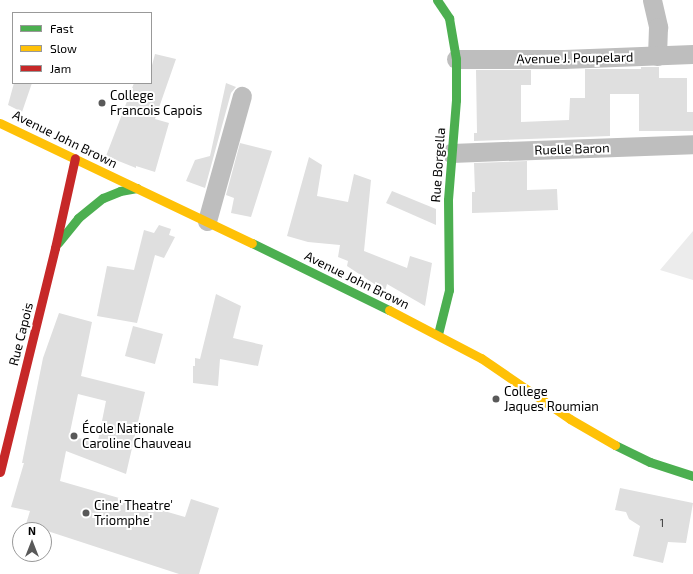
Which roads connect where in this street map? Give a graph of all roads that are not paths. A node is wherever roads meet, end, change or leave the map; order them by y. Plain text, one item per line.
1 (437, 0) edge
2 (652, 0) edge
3 (693, 54) edge
4 (657, 56) junction
5 (456, 59) junction
6 (242, 96) dead end
7 (0, 123) edge
8 (693, 144) edge
9 (451, 153) junction
10 (74, 158) junction
11 (137, 188) junction
12 (207, 220) junction
13 (55, 248) junction
14 (438, 334) junction
15 (0, 472) edge
16 (693, 476) edge

1 - 5 main road, Rue Borgella
2 - 4 street
3 - 4 street, Avenue J. Poupelard
4 - 5 street, Avenue J. Poupelard
5 - 9 main road, Rue Borgella
6 - 12 street
7 - 10 main road, Avenue John Brown
8 - 9 street, Ruelle Baron
9 - 14 main road, Rue Borgella
10 - 11 main road, Avenue John Brown
10 - 13 main road, Rue Capois
11 - 12 main road, Avenue John Brown
11 - 13 main road, Rue Capois
12 - 14 main road, Avenue John Brown
13 - 15 main road, Rue Capois
14 - 16 main road, Avenue John Brown

